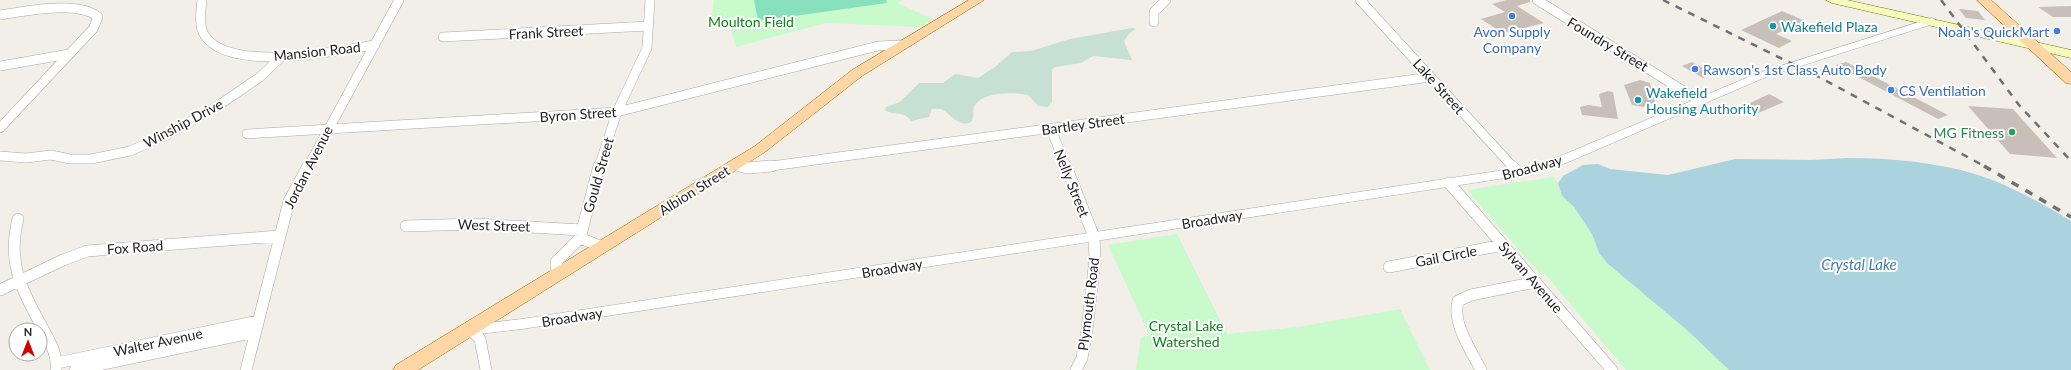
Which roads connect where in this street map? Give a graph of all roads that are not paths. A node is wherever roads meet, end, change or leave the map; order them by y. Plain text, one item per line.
1 (202, 0) edge
2 (399, 0) edge
3 (650, 0) edge
4 (978, 0) edge
5 (1166, 0) edge
6 (1360, 0) edge
7 (1536, 0) edge
8 (1832, 0) edge
9 (1983, 0) edge
10 (0, 15) edge
11 (1932, 21) junction
12 (1154, 22) dead end
13 (648, 26) junction
14 (443, 37) dead end
15 (375, 44) junction
16 (2033, 44) junction
17 (902, 45) junction
18 (69, 54) junction
19 (2071, 54) edge
20 (281, 57) junction
21 (0, 66) edge
22 (1431, 77) junction
23 (2071, 80) edge
24 (1700, 101) junction
25 (617, 112) junction
26 (0, 128) edge
27 (1051, 129) junction
28 (327, 130) junction
29 (247, 134) dead end
30 (0, 156) edge
31 (735, 165) junction
32 (1518, 172) junction
33 (1449, 183) junction
34 (18, 219) dead end
35 (406, 226) dead end
36 (581, 234) junction
37 (279, 236) junction
38 (1094, 237) junction
39 (1503, 245) junction
40 (602, 247) junction
41 (1389, 267) dead end
42 (556, 275) junction
43 (15, 282) junction
44 (1536, 282) junction
45 (0, 290) edge
46 (257, 326) junction
47 (470, 330) junction
48 (56, 366) edge
49 (75, 370) edge
50 (246, 370) edge
51 (403, 370) edge
52 (486, 370) edge
53 (1076, 370) edge
54 (1481, 370) edge
55 (1612, 370) edge

1 - 20 street, Mansion Road
2 - 15 street, Jordan Avenue
3 - 13 street, Gould Street
4 - 17 main road, Albion Street
5 - 12 street
6 - 22 street, Lake Street
7 - 24 street, Foundry Street
8 - 11 main road
9 - 16 main road
10 - 18 street
11 - 16 main road
11 - 24 street, Broadway
13 - 14 street, Frank Street
13 - 25 street, Gould Street
15 - 20 street, Mansion Road
15 - 28 street, Jordan Avenue
16 - 19 main road
16 - 23 main road
17 - 25 street, Byron Street
17 - 31 main road, Albion Street
18 - 21 street
18 - 26 street
20 - 30 street, Winship Drive
22 - 27 street, Bartley Street
22 - 32 street, Lake Street
24 - 32 street, Broadway
25 - 28 street, Byron Street
25 - 36 street, Gould Street
27 - 31 street, Bartley Street
27 - 38 street, Nelly Street
28 - 29 street, Byron Street
28 - 37 street, Jordan Avenue
31 - 40 main road, Albion Street
32 - 33 street, Broadway
33 - 38 street, Broadway
33 - 39 street, Sylvan Avenue
34 - 43 street
35 - 36 street, West Street
36 - 40 street, West Street
36 - 42 street, Gould Street
37 - 43 street, Fox Road
37 - 46 street, Jordan Avenue
38 - 47 street, Broadway
38 - 53 street, Plymouth Road
39 - 41 street, Gail Circle
39 - 44 street, Sylvan Avenue
40 - 42 main road, Albion Street
42 - 47 main road, Albion Street
43 - 45 street, Fox Road
43 - 48 street
44 - 54 street
44 - 55 street, Sylvan Avenue
46 - 48 street, Walter Avenue
46 - 49 street, Walter Avenue
46 - 50 street, Jordan Avenue
47 - 51 main road, Albion Street
47 - 52 street

